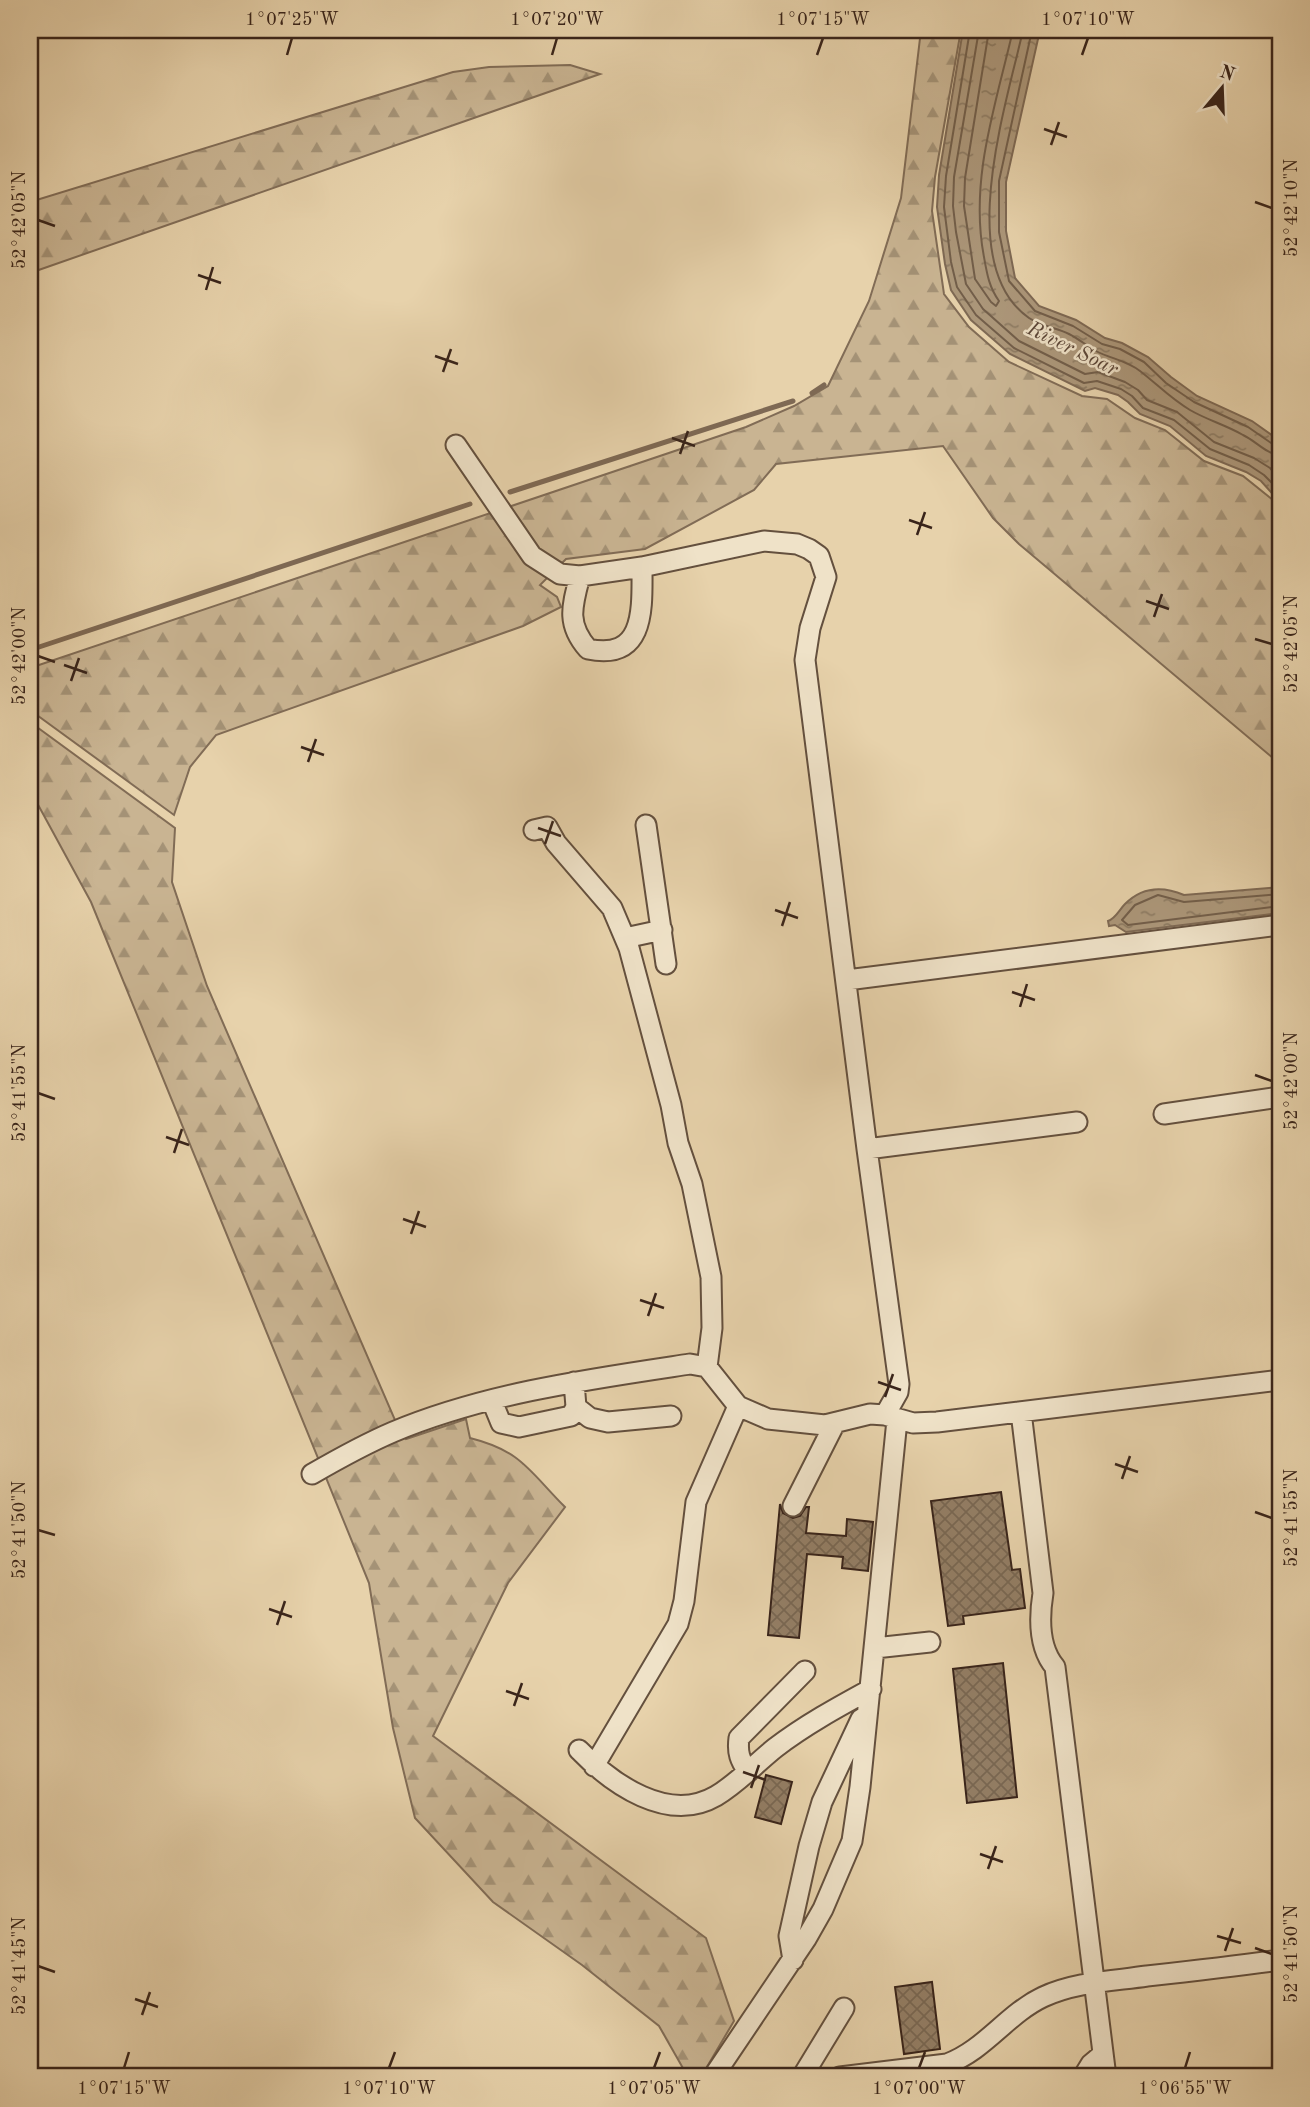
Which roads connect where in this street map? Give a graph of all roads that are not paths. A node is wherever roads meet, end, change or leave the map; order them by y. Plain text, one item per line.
1 (456, 445) dead end
2 (642, 567) junction
3 (580, 576) junction
4 (646, 825) dead end
5 (534, 831) dead end
6 (1280, 925) edge
7 (662, 930) junction
8 (625, 938) junction
9 (666, 964) dead end
10 (847, 980) junction
11 (1280, 1097) edge
12 (1164, 1114) dead end
13 (1077, 1122) dead end
14 (867, 1149) junction
15 (707, 1367) junction
16 (1280, 1380) edge
17 (573, 1382) junction
18 (492, 1401) junction
19 (738, 1405) junction
20 (576, 1407) junction
21 (1021, 1412) junction
22 (671, 1416) dead end
23 (891, 1417) junction
24 (835, 1423) junction
25 (312, 1474) dead end
26 (793, 1506) dead end
27 (930, 1642) dead end
28 (875, 1648) junction
29 (805, 1671) dead end
30 (869, 1697) junction
31 (579, 1750) dead end
32 (594, 1766) junction
33 (748, 1772) junction
34 (793, 1960) junction
35 (1280, 1960) edge
36 (1094, 1983) junction
37 (844, 2008) dead end
38 (1103, 2054) junction
39 (713, 2077) edge
40 (802, 2077) edge
41 (840, 2077) edge
42 (1083, 2077) edge
43 (1106, 2077) edge

1 - 3 lane
2 - 3 lane
2 - 3 lane
2 - 10 lane
4 - 7 lane
5 - 8 lane
6 - 10 lane
7 - 8 lane
7 - 9 lane
8 - 15 lane
10 - 14 lane
11 - 12 lane
13 - 14 lane
14 - 23 lane
15 - 17 lane
15 - 19 lane
16 - 21 lane
17 - 18 lane
17 - 20 lane
18 - 20 lane
18 - 25 lane
19 - 24 lane
19 - 32 lane
20 - 22 lane
21 - 23 lane
21 - 36 lane
23 - 24 lane
23 - 28 lane
24 - 26 lane
27 - 28 lane
28 - 30 lane
29 - 33 lane
30 - 33 lane
30 - 34 lane
30 - 34 lane
31 - 32 lane
32 - 33 lane
34 - 39 lane
35 - 36 lane
36 - 38 lane
36 - 41 lane
37 - 40 lane
38 - 42 lane
38 - 43 lane

